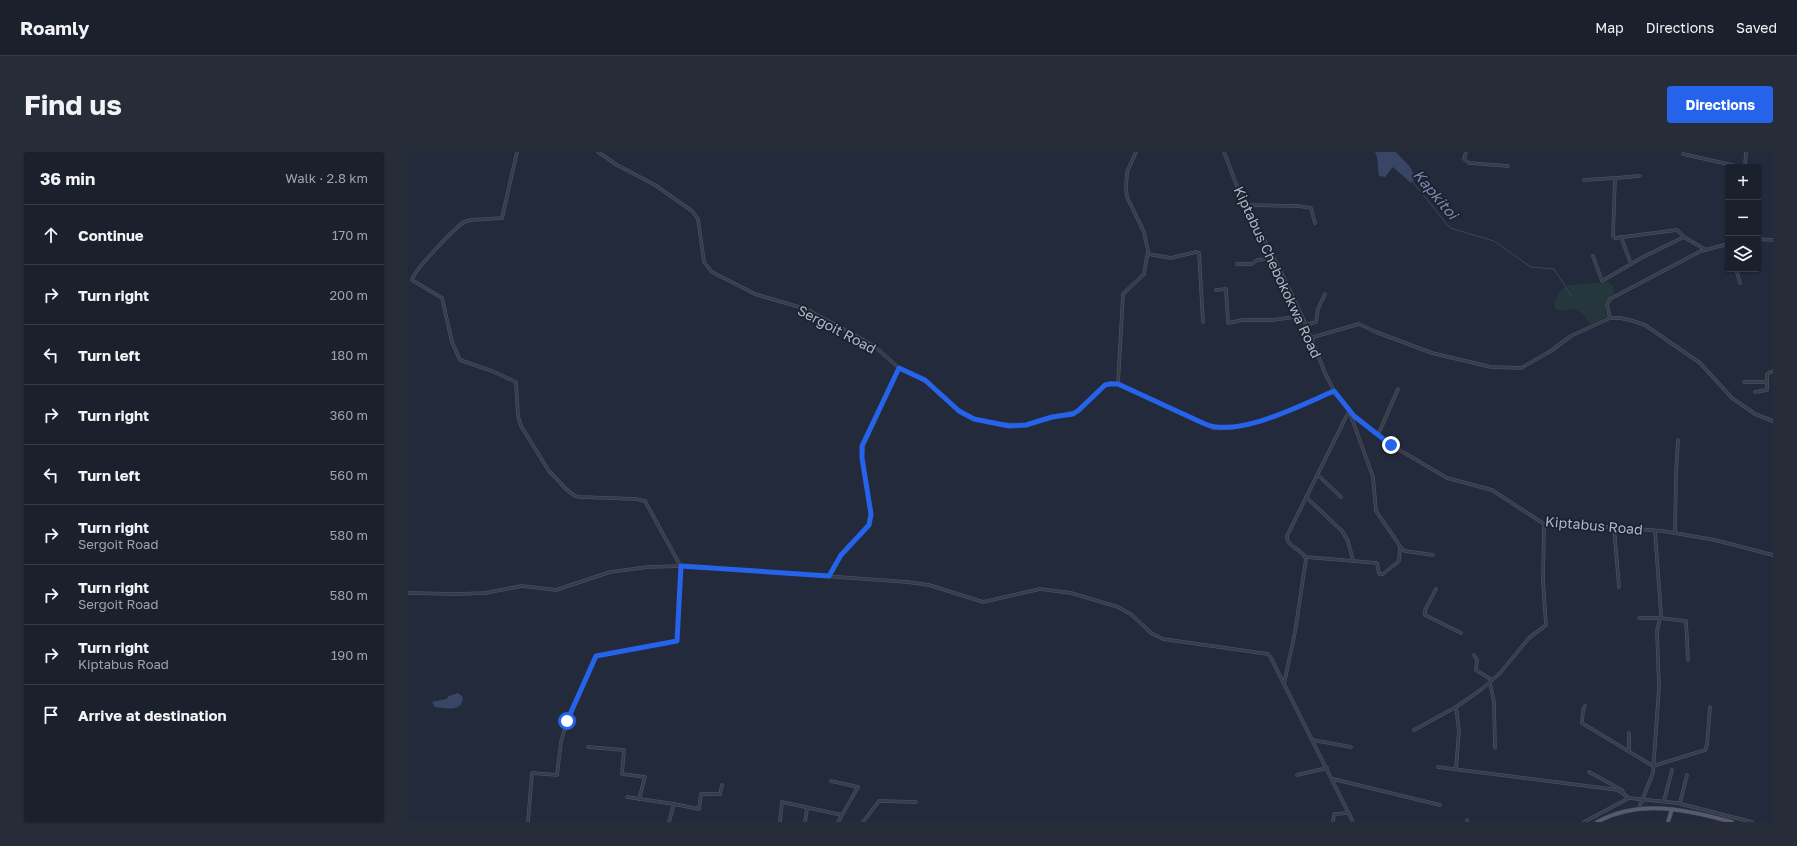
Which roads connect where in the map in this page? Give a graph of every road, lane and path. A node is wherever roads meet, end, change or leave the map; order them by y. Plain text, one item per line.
1 (517, 152) edge
2 (598, 152) edge
3 (1136, 152) edge
4 (1224, 152) edge
5 (1466, 152) edge
6 (1746, 152) edge
7 (1683, 154) dead end
8 (1728, 164) edge
9 (1744, 164) edge
10 (1508, 166) dead end
11 (1640, 176) dead end
12 (1614, 178) junction
13 (1584, 180) dead end
14 (1246, 205) junction
15 (1315, 222) dead end
16 (1621, 237) junction
17 (1684, 237) junction
18 (1761, 239) edge
19 (1773, 240) edge
20 (1725, 245) edge
21 (1706, 250) junction
22 (1148, 254) junction
23 (1593, 256) dead end
24 (1274, 258) junction
25 (1237, 264) dead end
26 (1631, 264) junction
27 (1737, 272) edge
28 (1740, 283) dead end
29 (1216, 290) dead end
30 (1325, 294) dead end
31 (1301, 316) junction
32 (1610, 318) junction
33 (1203, 322) dead end
34 (1306, 325) junction
35 (1310, 338) junction
36 (899, 368) junction
37 (1773, 372) edge
38 (1744, 382) dead end
39 (1767, 382) junction
40 (1118, 384) junction
41 (1398, 389) dead end
42 (1334, 391) junction
43 (1755, 392) dead end
44 (1349, 411) junction
45 (1773, 421) edge
46 (1378, 435) junction
47 (1678, 440) dead end
48 (1318, 474) junction
49 (1306, 497) junction
50 (1342, 497) dead end
51 (1544, 524) junction
52 (1614, 527) junction
53 (1655, 531) junction
54 (1676, 534) junction
55 (1400, 547) junction
56 (1433, 555) dead end
57 (1773, 555) edge
58 (1306, 557) junction
59 (1353, 561) junction
60 (681, 566) junction
61 (829, 576) junction
62 (1619, 586) dead end
63 (1436, 590) dead end
64 (408, 593) edge
65 (1638, 618) dead end
66 (1661, 619) junction
67 (1461, 633) dead end
68 (1474, 655) dead end
69 (1688, 660) dead end
70 (1492, 680) junction
71 (1489, 682) junction
72 (1284, 684) junction
73 (1585, 706) dead end
74 (1456, 707) junction
75 (1710, 707) dead end
76 (1414, 730) dead end
77 (1629, 733) dead end
78 (1313, 740) junction
79 (588, 747) dead end
80 (1351, 747) dead end
81 (1495, 748) dead end
82 (1629, 751) junction
83 (1654, 766) junction
84 (1438, 767) dead end
85 (1327, 768) junction
86 (1456, 769) junction
87 (1672, 770) dead end
88 (1589, 772) dead end
89 (1298, 775) dead end
90 (1687, 775) dead end
91 (1332, 779) junction
92 (831, 781) dead end
93 (722, 785) dead end
94 (1623, 792) junction
95 (627, 797) dead end
96 (1629, 798) junction
97 (639, 799) junction
98 (1642, 799) junction
99 (1664, 801) junction
100 (916, 802) dead end
101 (674, 804) junction
102 (1680, 804) junction
103 (1440, 805) dead end
104 (807, 808) junction
105 (1639, 808) junction
106 (1672, 809) junction
107 (1349, 813) junction
108 (842, 815) junction
109 (528, 822) edge
110 (669, 822) edge
111 (780, 822) edge
112 (805, 822) edge
113 (838, 822) edge
114 (863, 822) edge
115 (1333, 822) edge
116 (1354, 822) edge
117 (1584, 822) edge
118 (1597, 822) edge
119 (1668, 822) edge
120 (1732, 822) edge
121 (1752, 822) edge

1 - 60 street
2 - 36 street, Sergoit Road
3 - 22 street
4 - 14 street, Kiptabus Chebokokwa Road
5 - 10 street
6 - 9 street
7 - 8 street
11 - 12 street
12 - 13 street
12 - 16 street
14 - 15 street
14 - 24 street, Kiptabus Chebokokwa Road
16 - 17 street
16 - 26 street
17 - 21 street
17 - 26 street
18 - 19 street
20 - 21 street
21 - 32 street
22 - 33 street
22 - 40 street
23 - 26 street
24 - 25 street
24 - 31 street, Kiptabus Chebokokwa Road
27 - 28 street
29 - 31 street
30 - 34 street
31 - 34 street, Kiptabus Chebokokwa Road
32 - 35 street
32 - 45 street
34 - 35 street, Kiptabus Chebokokwa Road
35 - 42 street, Kiptabus Chebokokwa Road
36 - 40 street, Sergoit Road
36 - 61 street
37 - 39 street
38 - 39 street
39 - 43 street
40 - 42 street
41 - 46 street
42 - 44 street, Kiptabus Road
44 - 46 street, Kiptabus Road
44 - 48 street
44 - 55 street
46 - 51 street, Kiptabus Road
47 - 54 street
48 - 49 street
48 - 50 street
49 - 58 street
49 - 59 street
51 - 52 street, Kiptabus Road
51 - 70 street
52 - 53 street, Kiptabus Road
52 - 62 street
53 - 54 street, Kiptabus Road
53 - 66 street
54 - 57 street, Kiptabus Road
55 - 56 street
55 - 59 street
58 - 59 street
58 - 72 street
60 - 61 street
60 - 64 street
60 - 109 street
61 - 72 street
63 - 67 street
65 - 66 street
66 - 69 street
66 - 83 street
68 - 70 street
70 - 71 street
71 - 74 street
71 - 81 street
72 - 78 street
73 - 82 street
74 - 76 street
74 - 86 street
75 - 83 street
77 - 82 street
78 - 80 street
78 - 85 street
79 - 97 street
82 - 83 street
83 - 98 street
84 - 86 street
85 - 89 street
85 - 91 street
86 - 94 street
87 - 99 street
88 - 94 street
90 - 102 street
91 - 103 street
91 - 107 street
92 - 108 street
93 - 101 street
94 - 96 street
95 - 97 street
96 - 98 street
96 - 117 street
97 - 101 street
98 - 99 street
98 - 105 street
99 - 102 street
100 - 114 street
101 - 110 street
102 - 121 street
104 - 108 street
104 - 111 street
104 - 112 street
105 - 106 main road
105 - 118 main road
106 - 119 main road
106 - 120 main road
107 - 115 street
107 - 116 street
108 - 113 street

